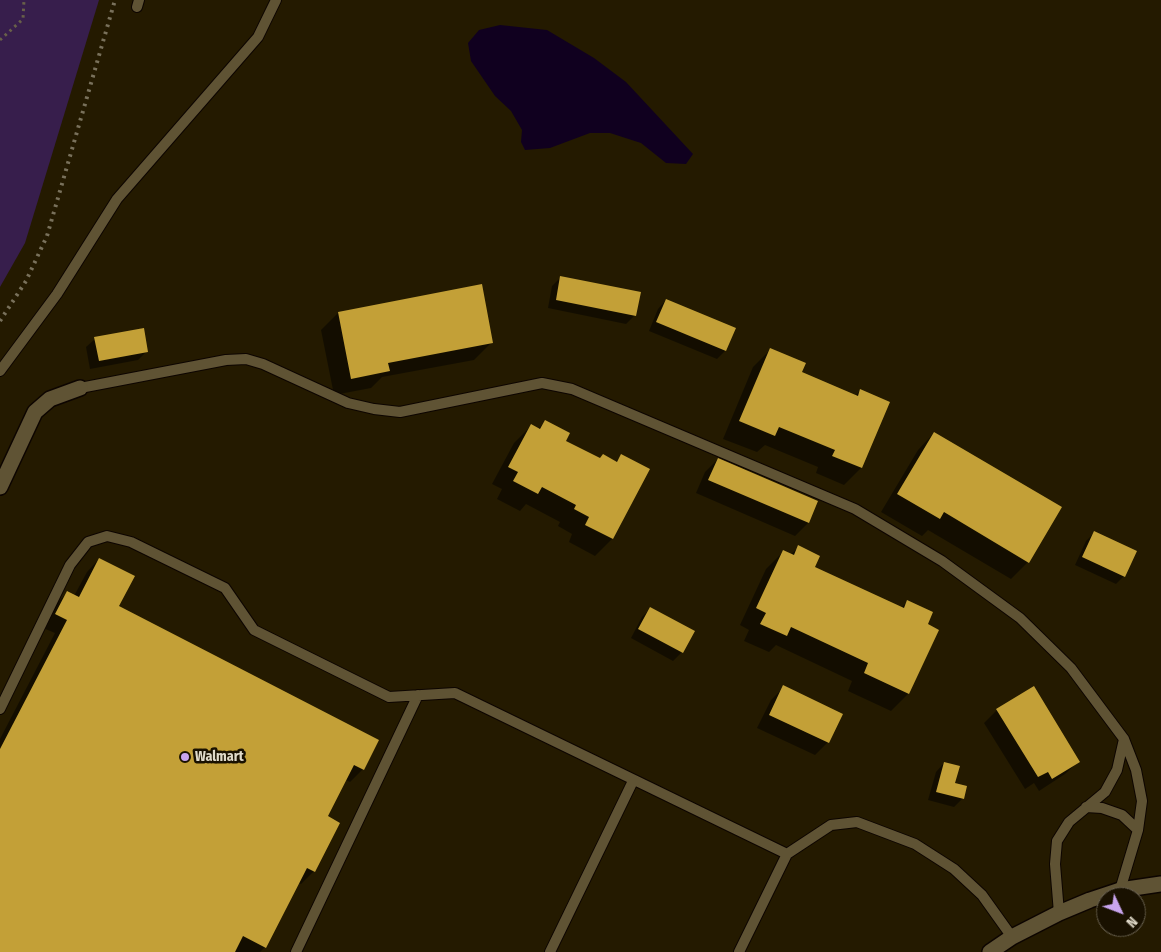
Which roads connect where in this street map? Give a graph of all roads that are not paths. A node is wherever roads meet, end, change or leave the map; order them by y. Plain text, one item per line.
1 (276, 0) edge
2 (0, 371) edge
3 (80, 388) joint
4 (0, 487) edge
5 (418, 695) junction
6 (0, 709) edge
7 (1124, 739) junction
8 (633, 781) junction
9 (1086, 807) junction
10 (1138, 830) junction
11 (787, 854) junction
12 (1161, 884) edge
13 (1121, 887) edge
14 (1140, 887) edge
15 (1096, 899) edge
16 (1059, 913) junction
17 (1012, 937) junction
18 (296, 952) edge
19 (550, 952) edge
20 (739, 952) edge
21 (990, 952) edge

1 - 2 lane
3 - 4 street
3 - 7 lane
5 - 6 lane
5 - 8 lane
5 - 18 lane
7 - 9 lane
7 - 10 lane
8 - 11 lane
8 - 19 lane
9 - 10 lane
9 - 16 lane
10 - 13 lane
11 - 17 lane
11 - 20 lane
12 - 14 street
15 - 16 street
16 - 17 street
17 - 21 street

